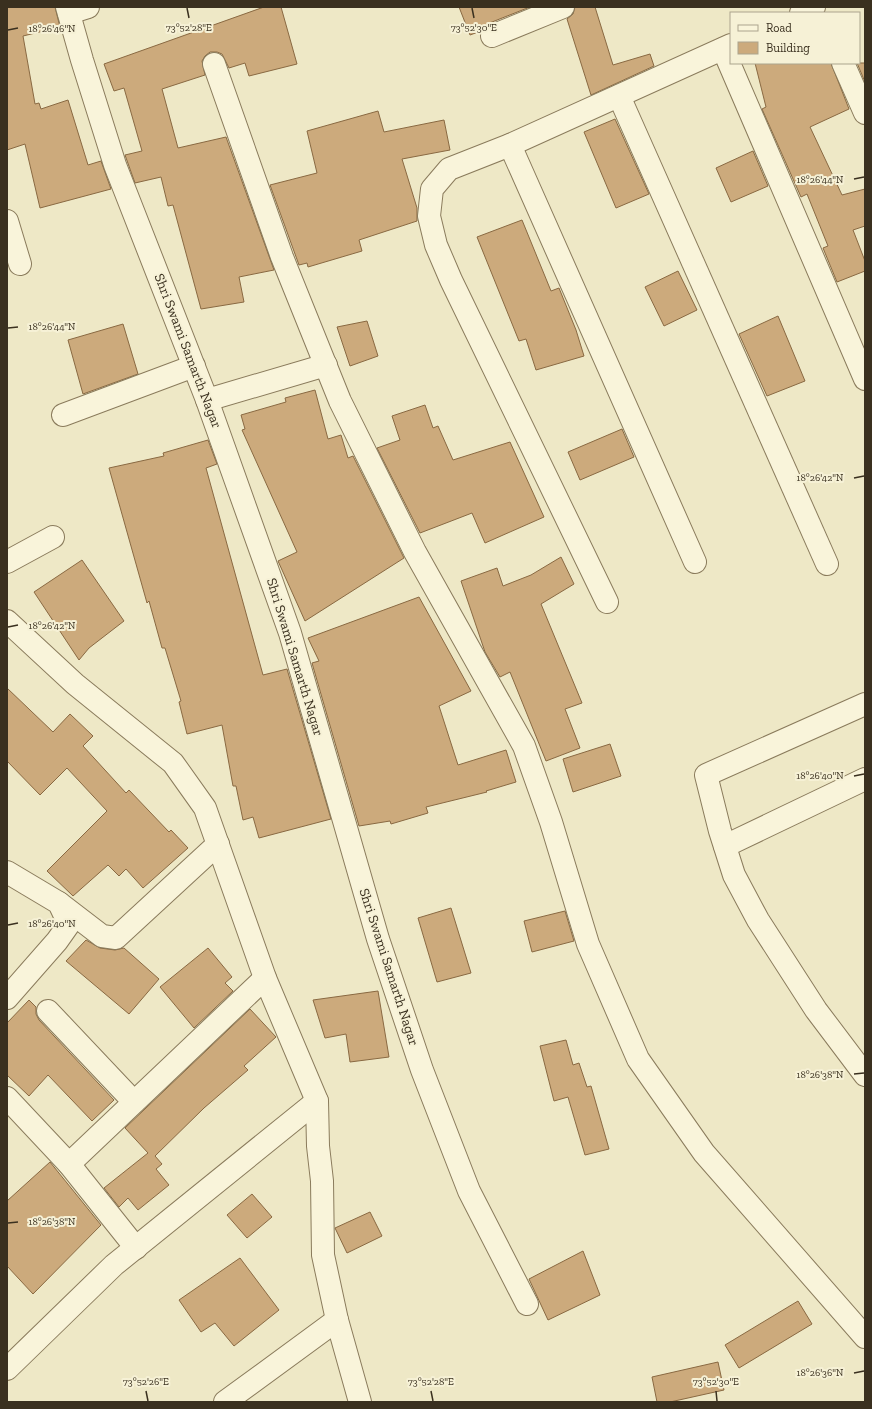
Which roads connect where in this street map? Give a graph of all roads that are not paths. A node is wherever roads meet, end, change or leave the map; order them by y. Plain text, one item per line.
1 (563, 7) edge
2 (814, 7) edge
3 (75, 9) edge
4 (803, 12) edge
5 (492, 36) dead end
6 (727, 47) edge
7 (214, 64) dead end
8 (734, 64) edge
9 (843, 64) edge
10 (619, 96) junction
11 (865, 113) edge
12 (510, 145) junction
13 (7, 221) edge
14 (20, 264) dead end
15 (326, 364) junction
16 (194, 366) junction
17 (865, 379) edge
18 (207, 400) junction
19 (63, 415) dead end
20 (53, 537) dead end
21 (7, 562) edge
22 (695, 562) dead end
23 (827, 564) dead end
24 (607, 602) dead end
25 (7, 621) edge
26 (865, 704) edge
27 (865, 779) edge
28 (218, 844) junction
29 (725, 846) junction
30 (7, 872) edge
31 (59, 903) junction
32 (265, 978) junction
33 (7, 998) edge
34 (48, 1011) dead end
35 (865, 1075) edge
36 (7, 1098) edge
37 (317, 1101) junction
38 (134, 1102) junction
39 (69, 1164) junction
40 (136, 1248) junction
41 (527, 1304) dead end
42 (337, 1320) junction
43 (865, 1337) edge
44 (7, 1369) edge
45 (225, 1402) edge
46 (360, 1402) edge

1 - 5 street
2 - 4 street
3 - 16 street, Shri Swami Samarth Nagar
6 - 10 street
7 - 15 street
8 - 17 street
9 - 11 street
10 - 12 street
10 - 23 street
12 - 22 street
12 - 24 street
13 - 14 street
15 - 18 street
15 - 43 street
16 - 18 street, Shri Swami Samarth Nagar
16 - 19 street
18 - 41 street, Shri Swami Samarth Nagar
20 - 21 street
25 - 28 street
26 - 29 street
27 - 29 street
28 - 31 street
28 - 32 street
29 - 35 street
30 - 31 street
31 - 33 street
32 - 37 street
32 - 38 street
34 - 38 street
36 - 39 street
37 - 40 street
37 - 42 street
38 - 39 street
39 - 40 street
40 - 44 street
42 - 45 street
42 - 46 street

